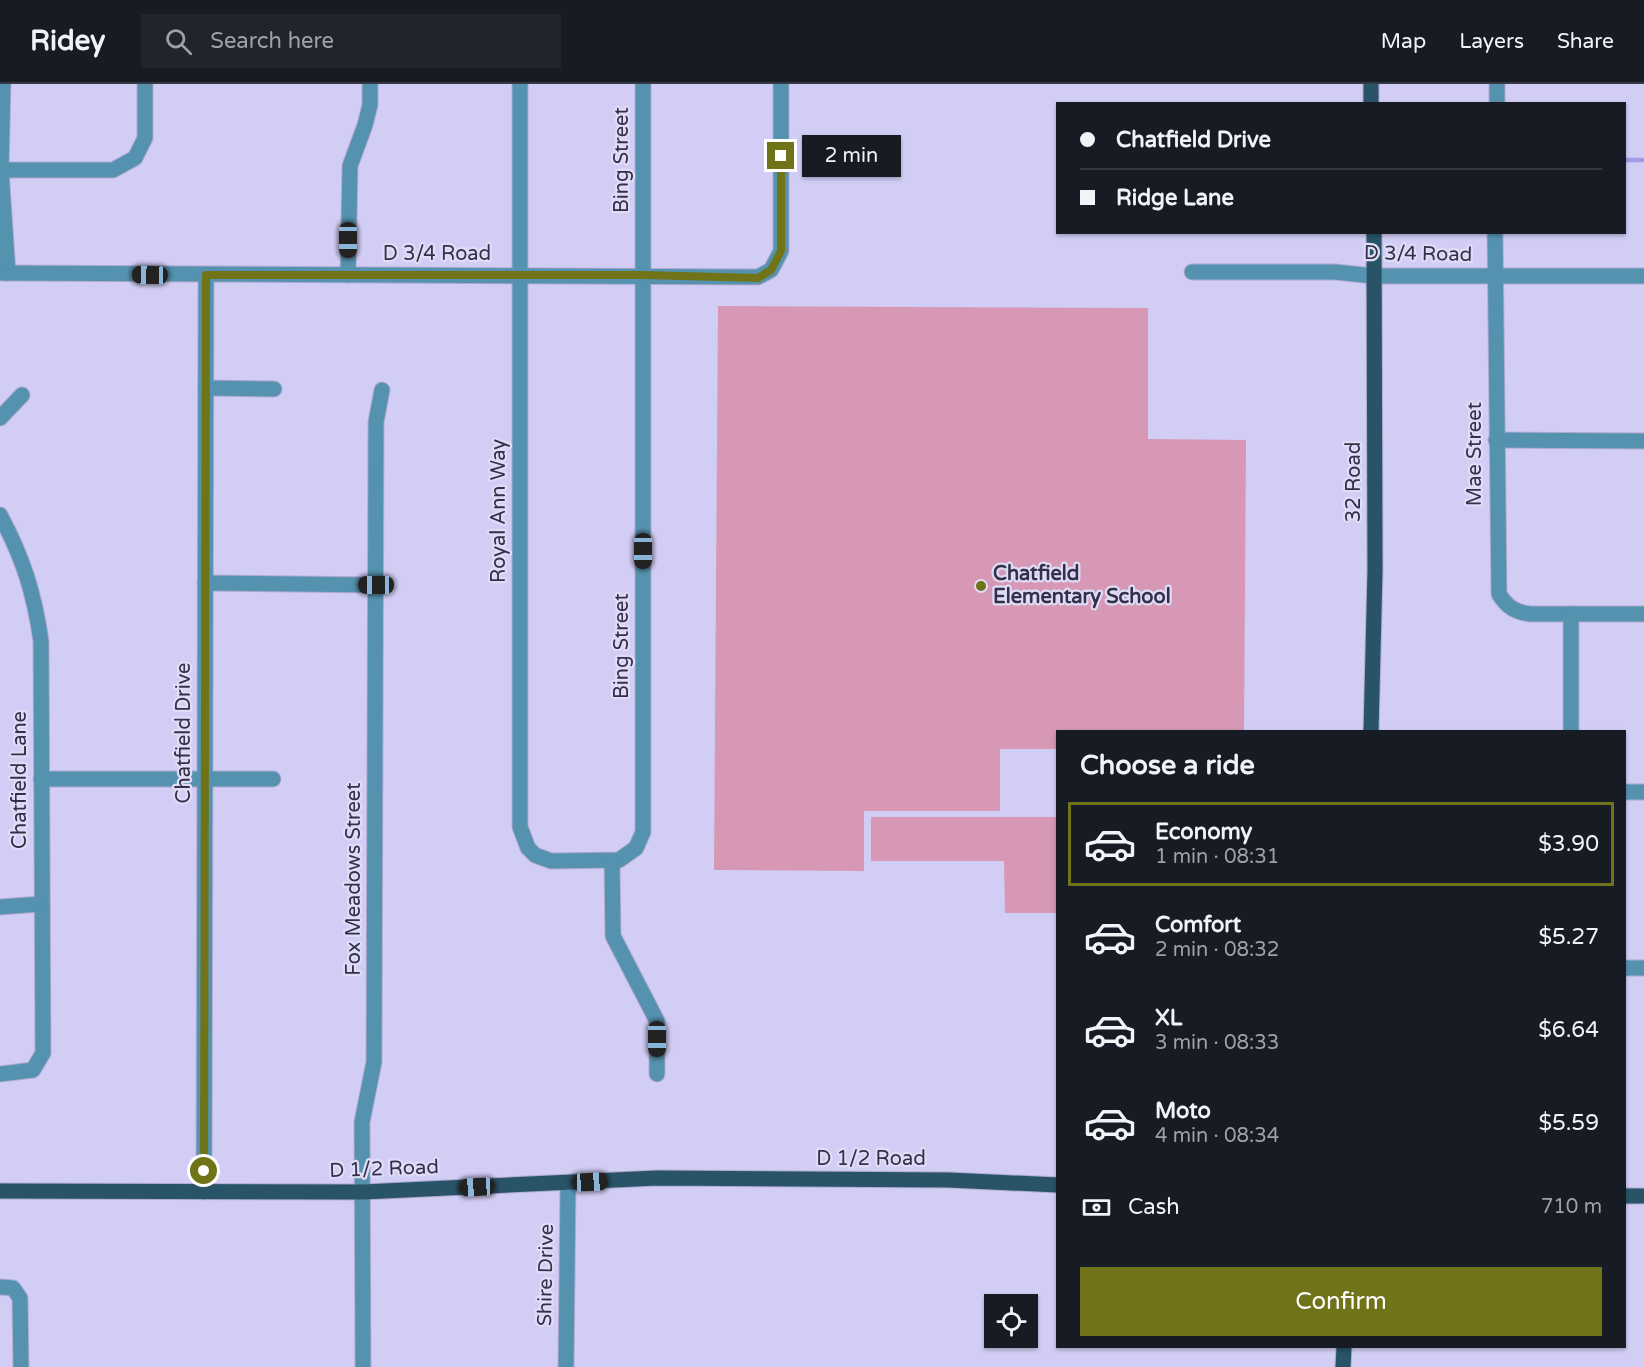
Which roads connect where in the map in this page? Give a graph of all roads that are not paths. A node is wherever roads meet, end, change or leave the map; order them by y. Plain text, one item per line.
1 (3, 84) edge
2 (145, 84) edge
3 (370, 84) edge
4 (520, 84) edge
5 (643, 84) edge
6 (781, 84) edge
7 (1371, 84) edge
8 (1497, 84) edge
9 (1371, 102) edge
10 (1497, 102) edge
11 (1, 170) edge
12 (1374, 234) edge
13 (1496, 234) edge
14 (1192, 272) dead end
15 (4, 273) edge
16 (206, 275) junction
17 (348, 275) junction
18 (520, 275) junction
19 (643, 275) junction
20 (1374, 276) junction
21 (1495, 276) junction
22 (1644, 276) edge
23 (206, 388) junction
24 (274, 388) dead end
25 (382, 390) dead end
26 (21, 395) dead end
27 (0, 418) edge
28 (1496, 440) junction
29 (1644, 441) edge
30 (0, 515) edge
31 (205, 584) junction
32 (376, 585) junction
33 (1571, 614) junction
34 (1644, 614) edge
35 (1371, 730) edge
36 (1571, 730) edge
37 (41, 779) junction
38 (205, 779) junction
39 (273, 779) dead end
40 (1626, 792) edge
41 (1644, 792) edge
42 (612, 862) junction
43 (41, 904) junction
44 (0, 907) edge
45 (1626, 968) edge
46 (1644, 968) edge
47 (0, 1074) edge
48 (657, 1074) dead end
49 (568, 1183) junction
50 (1056, 1185) edge
51 (0, 1191) edge
52 (204, 1192) junction
53 (363, 1192) junction
54 (1626, 1196) edge
55 (1644, 1196) edge
56 (6, 1288) edge
57 (1344, 1348) edge
58 (21, 1367) edge
59 (363, 1367) edge
60 (566, 1367) edge
61 (1343, 1367) edge

1 - 11 street
2 - 11 street
3 - 17 street
4 - 18 street, Royal Ann Way
5 - 19 street, Bing Street
6 - 19 street, D 3/4 Road
7 - 9 main road
8 - 10 street
11 - 15 street
12 - 20 main road, 32 Road
13 - 21 street, Mae Street
14 - 20 street, D 3/4 Road
15 - 16 street, D 3/4 Road
16 - 17 street, D 3/4 Road
16 - 23 street, Chatfield Drive
17 - 18 street, D 3/4 Road
18 - 19 street, D 3/4 Road
18 - 42 street, Royal Ann Way
19 - 42 street, Bing Street
20 - 21 street, D 3/4 Road
20 - 35 main road, 32 Road
21 - 22 street, D 3/4 Road
21 - 28 street, Mae Street
23 - 24 street
23 - 31 street, Chatfield Drive
25 - 32 street, Fox Meadows Street
26 - 27 street
28 - 29 street
28 - 33 street, Mae Street
30 - 37 street, Chatfield Lane
31 - 32 street
31 - 38 street, Chatfield Drive
32 - 53 street, Fox Meadows Street
33 - 34 street, Mae Street
33 - 36 street
37 - 38 street
37 - 43 street, Chatfield Lane
38 - 39 street
38 - 52 street, Chatfield Drive
40 - 41 street
42 - 48 street
43 - 44 street
43 - 47 street, Chatfield Lane
45 - 46 street
49 - 50 main road, D 1/2 Road
49 - 53 main road, D 1/2 Road
49 - 60 street, Shire Drive
51 - 52 main road, D 1/2 Road
52 - 53 main road, D 1/2 Road
53 - 59 street, Fox Meadows Street
54 - 55 main road
56 - 58 street
57 - 61 main road

